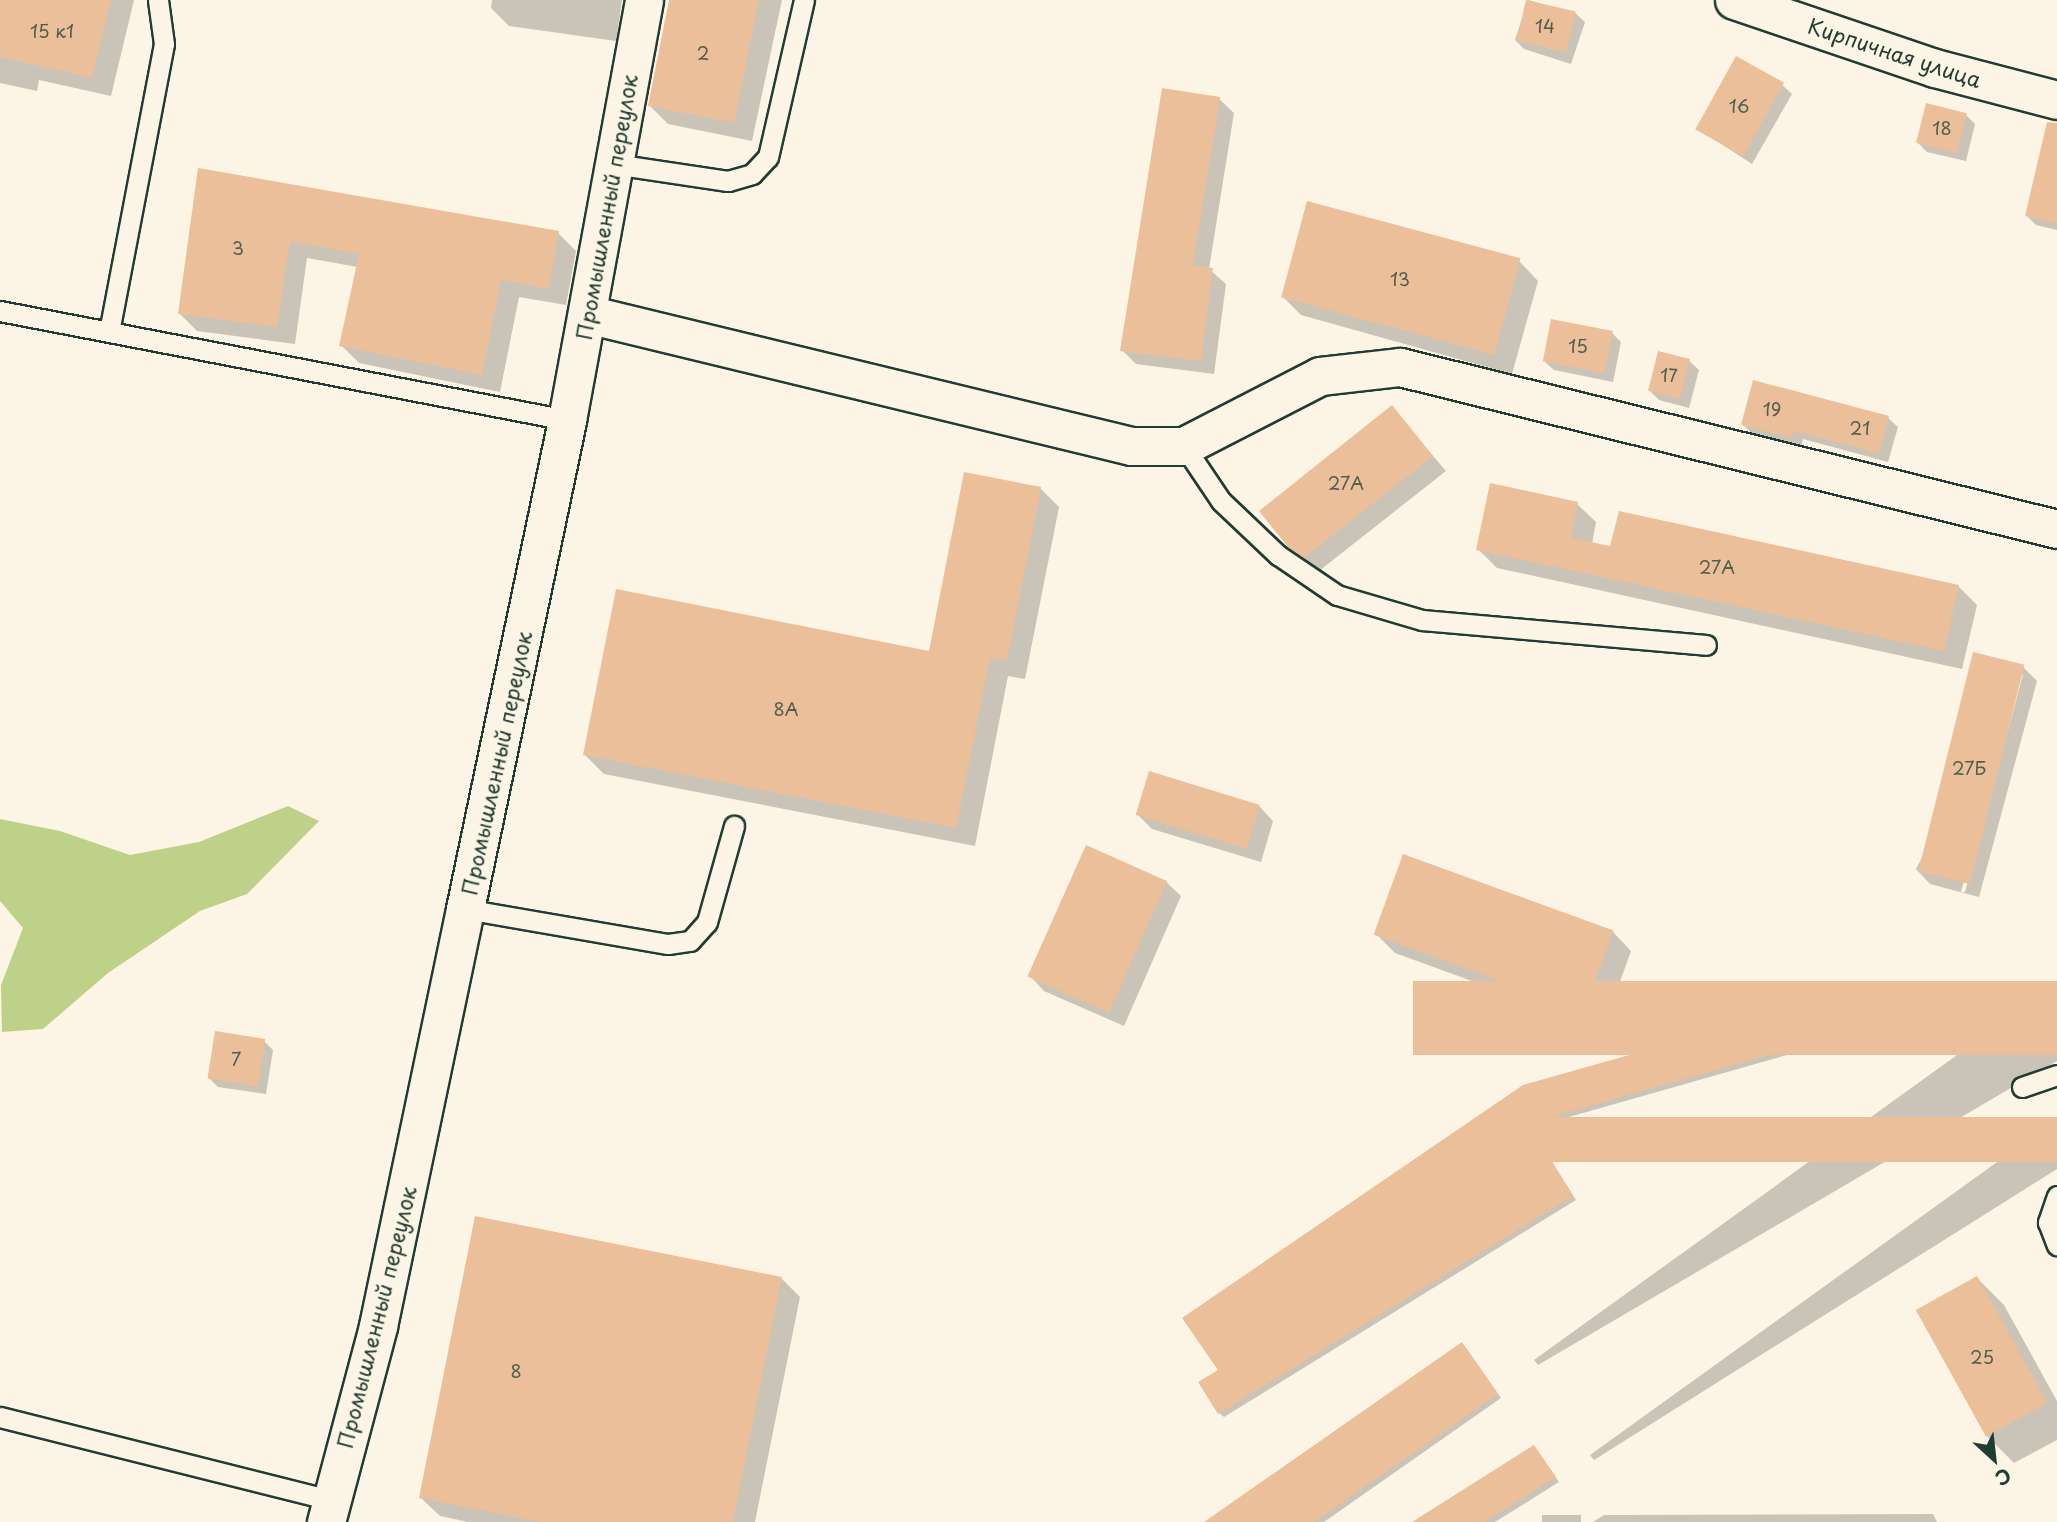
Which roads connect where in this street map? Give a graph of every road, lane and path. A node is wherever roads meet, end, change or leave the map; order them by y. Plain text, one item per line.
1 (158, 0) edge
2 (644, 0) edge
3 (804, 0) edge
4 (1734, 0) edge
5 (2057, 100) edge
6 (614, 164) junction
7 (0, 311) edge
8 (587, 314) junction
9 (109, 332) junction
10 (568, 420) junction
11 (1184, 446) junction
12 (2057, 529) edge
13 (1706, 645) dead end
14 (734, 826) dead end
15 (466, 909) junction
16 (2057, 1075) edge
17 (2022, 1087) dead end
18 (2057, 1196) edge
19 (2057, 1245) edge
20 (0, 1417) edge
21 (328, 1511) edge

1 - 9 lane
2 - 6 street, Промышленный переулок
3 - 6 lane
4 - 5 street, Кирпичная улица
6 - 8 street, Промышленный переулок
7 - 9 lane
8 - 10 street, Промышленный переулок
8 - 11 street
9 - 10 lane
10 - 15 street, Промышленный переулок
11 - 12 street
11 - 13 lane
14 - 15 lane
15 - 21 street, Промышленный переулок
16 - 17 lane
18 - 19 lane
20 - 21 lane

